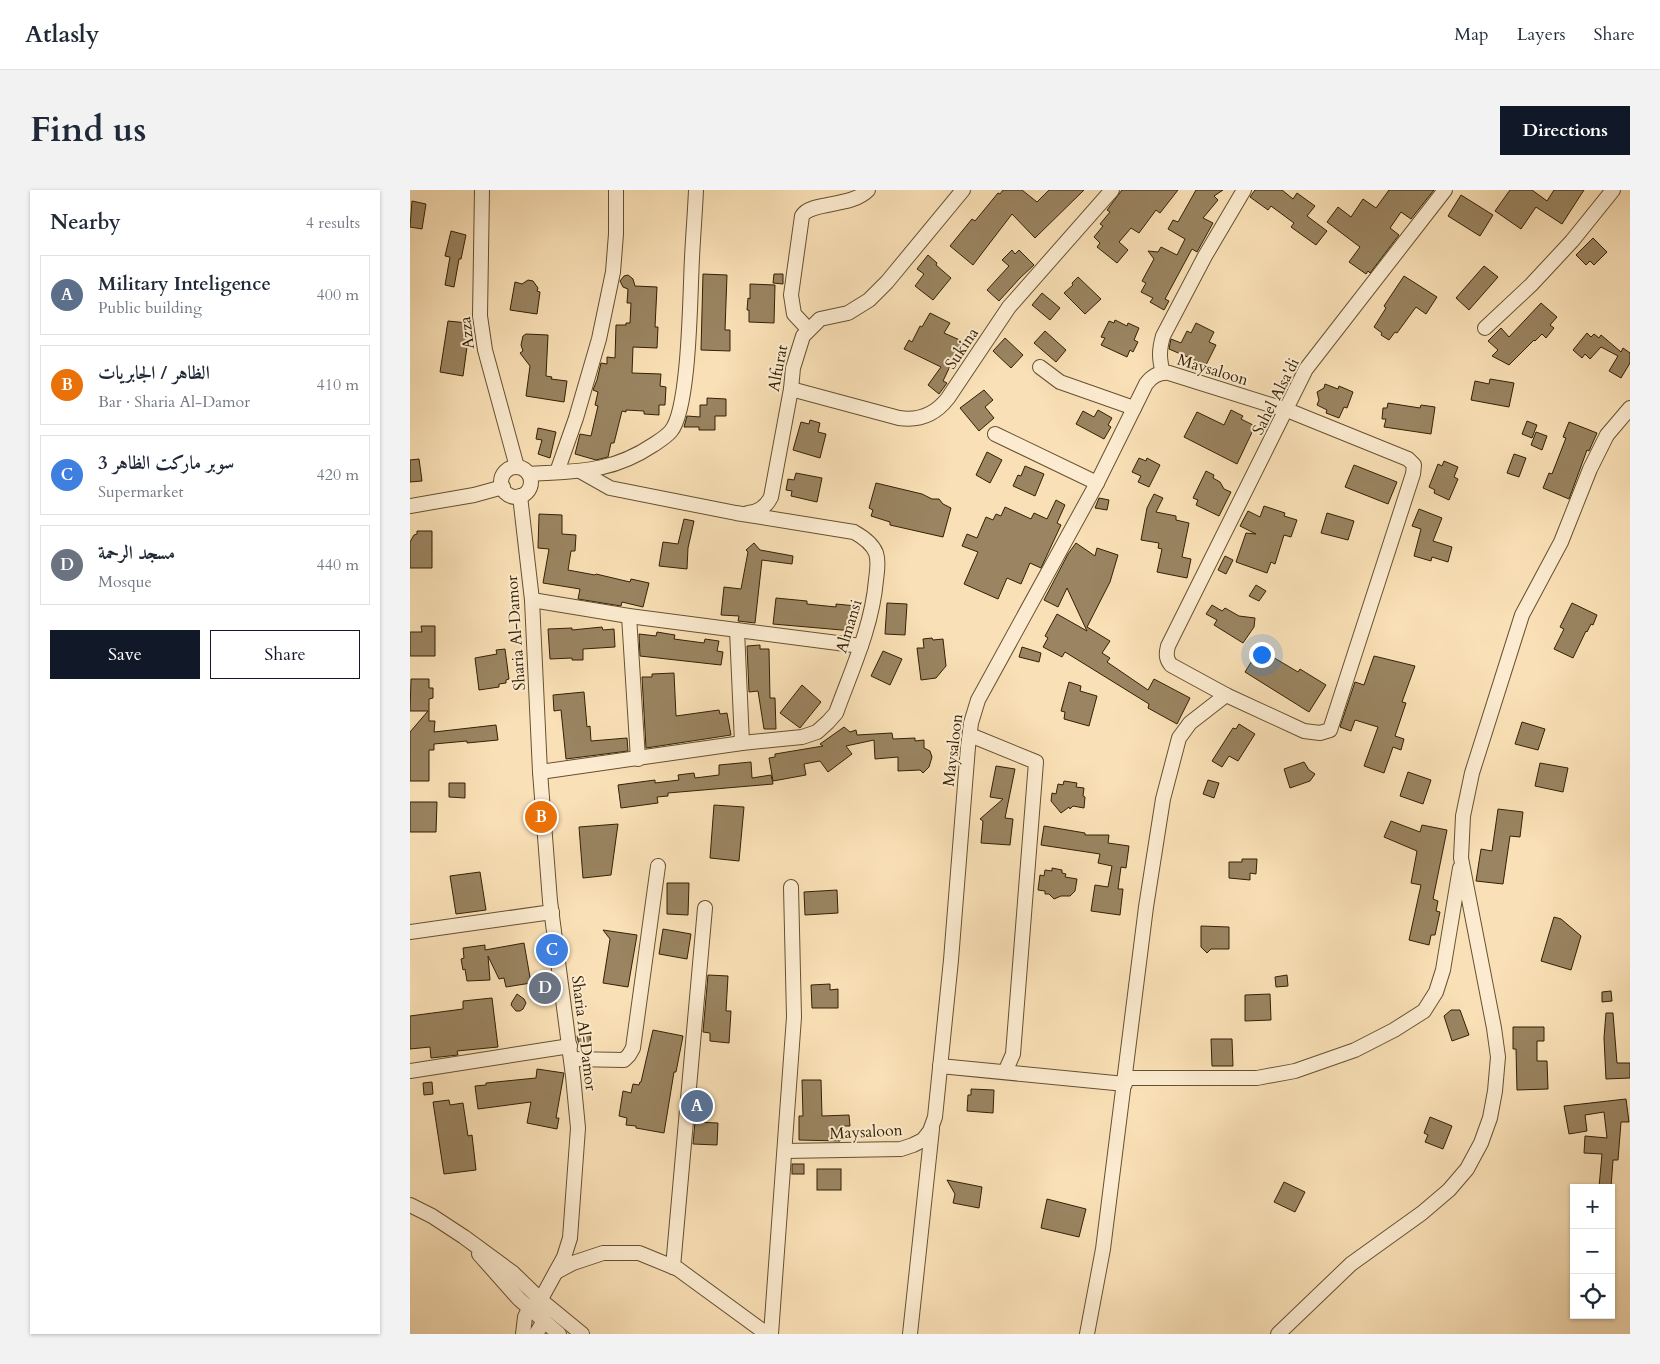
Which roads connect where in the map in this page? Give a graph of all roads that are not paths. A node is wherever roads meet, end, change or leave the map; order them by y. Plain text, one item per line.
1 (482, 190) edge
2 (616, 190) edge
3 (696, 190) edge
4 (868, 190) edge
5 (963, 190) edge
6 (1112, 190) edge
7 (1244, 190) edge
8 (1445, 190) edge
9 (1614, 190) edge
10 (1484, 328) dead end
11 (808, 329) junction
12 (1040, 367) dead end
13 (1163, 373) junction
14 (791, 390) junction
15 (1134, 408) junction
16 (1630, 408) edge
17 (1287, 410) junction
18 (995, 434) dead end
19 (523, 471) junction
20 (580, 471) junction
21 (557, 472) junction
22 (1097, 483) junction
23 (503, 487) junction
24 (520, 496) junction
25 (410, 506) edge
26 (736, 512) junction
27 (532, 600) junction
28 (630, 616) junction
29 (736, 630) junction
30 (861, 646) junction
31 (1226, 695) junction
32 (970, 735) junction
33 (742, 743) junction
34 (638, 759) junction
35 (540, 772) junction
36 (1461, 858) junction
37 (658, 866) dead end
38 (792, 887) dead end
39 (705, 908) dead end
40 (552, 912) junction
41 (410, 932) edge
42 (570, 1052) junction
43 (940, 1066) junction
44 (410, 1070) edge
45 (1004, 1072) junction
46 (1125, 1081) junction
47 (933, 1126) junction
48 (785, 1151) junction
49 (410, 1205) edge
50 (464, 1237) junction
51 (673, 1267) junction
52 (555, 1272) junction
53 (540, 1299) junction
54 (529, 1308) junction
55 (544, 1321) junction
56 (523, 1334) edge
57 (536, 1334) edge
58 (559, 1334) edge
59 (582, 1334) edge
60 (767, 1334) edge
61 (771, 1334) edge
62 (910, 1334) edge
63 (1087, 1334) edge
64 (1278, 1334) edge

1 - 19 street, Azza
2 - 21 street
3 - 20 street
4 - 11 street
5 - 11 street
6 - 14 street, Sukina
7 - 13 street
8 - 17 street, Sahel Alsa'di
9 - 10 street
11 - 14 street, Alfurat
12 - 15 street
13 - 15 street, Maysaloon
13 - 17 street, Maysaloon
14 - 26 street, Alfurat
15 - 22 street, Maysaloon
16 - 36 street
17 - 31 street, Sahel Alsa'di
17 - 31 street, Maysaloon
18 - 22 street
19 - 21 street
19 - 23 street
19 - 24 street
20 - 21 street
20 - 26 street, Almansi
22 - 32 street, Maysaloon
23 - 24 street
23 - 25 street
24 - 27 street, Sharia Al-Damor
26 - 30 street, Almansi
27 - 28 street
27 - 35 street, Sharia Al-Damor
28 - 29 street
28 - 34 street
29 - 30 street
29 - 33 street
30 - 33 street, Almansi
31 - 46 street
32 - 43 street, Maysaloon
32 - 45 street
33 - 34 street, Almansi
34 - 35 street, Almansi
35 - 40 street, Sharia Al-Damor
36 - 46 street
36 - 64 street
37 - 42 street
38 - 48 street
39 - 51 street
40 - 41 street
40 - 42 street, Sharia Al-Damor
42 - 44 street
42 - 52 street, Sharia Al-Damor
43 - 45 street
43 - 47 street, Maysaloon
45 - 46 street
46 - 63 street
47 - 48 street, Maysaloon
47 - 62 street
48 - 61 street
49 - 50 street
50 - 53 street
50 - 54 street
51 - 52 street
51 - 60 street
52 - 53 street, Sharia Al-Damor
53 - 54 street
53 - 55 street
53 - 59 street
54 - 55 street
54 - 56 street
55 - 57 street
55 - 58 street

